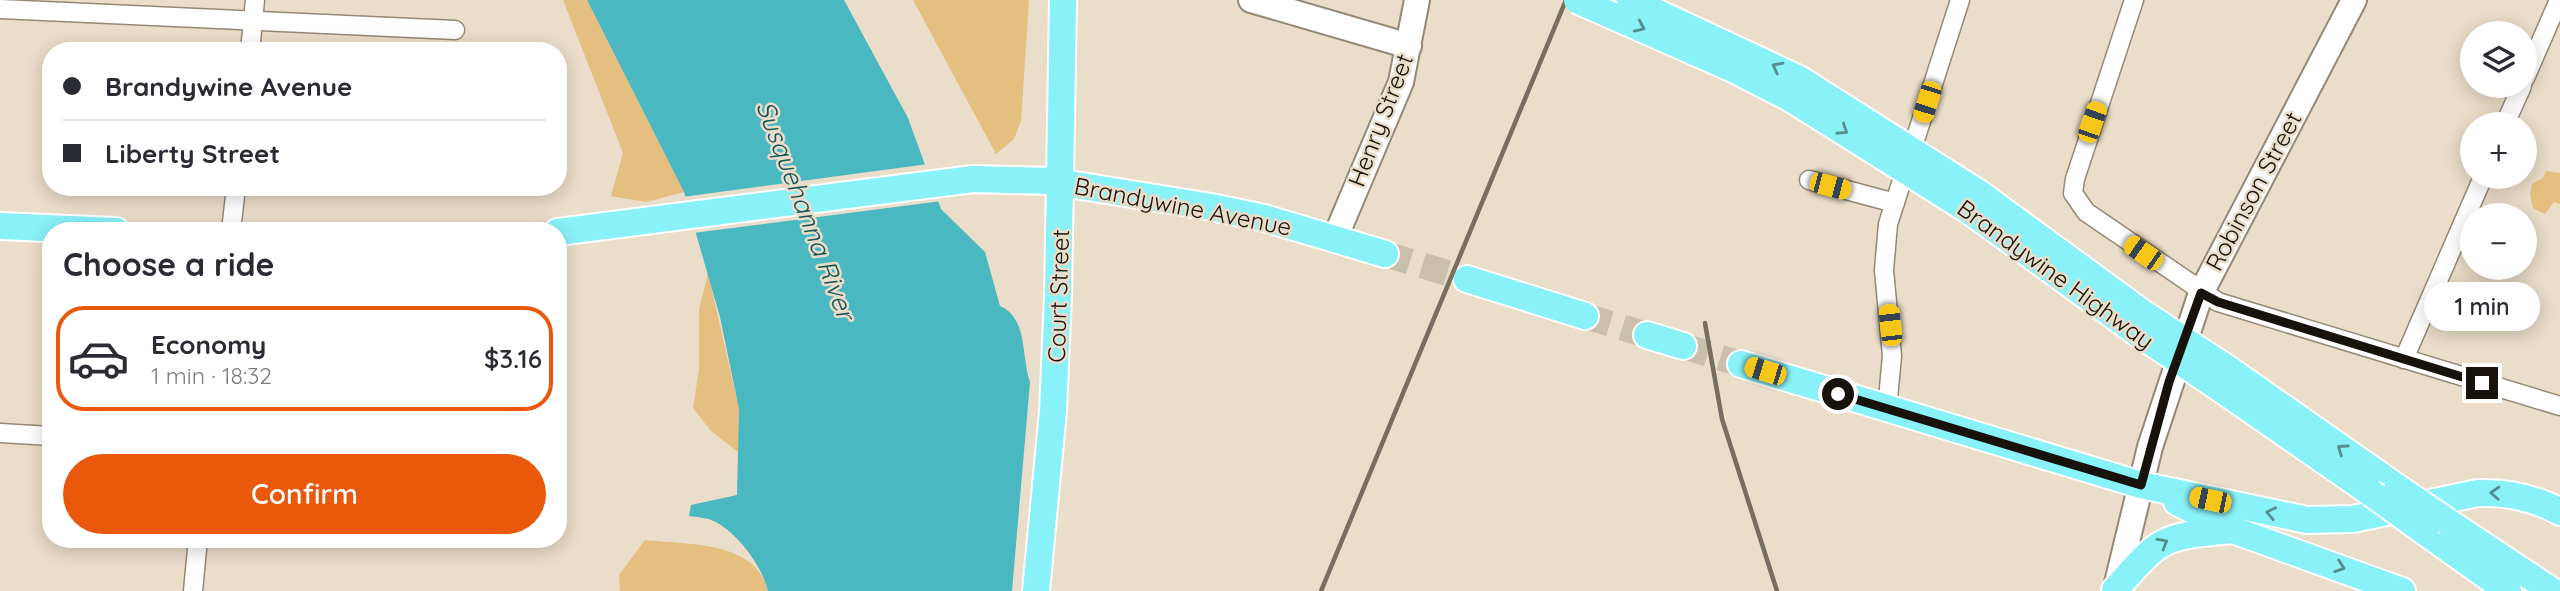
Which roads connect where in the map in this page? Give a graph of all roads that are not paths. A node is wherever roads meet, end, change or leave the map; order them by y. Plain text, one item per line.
1 (256, 0) edge
2 (1063, 0) edge
3 (1251, 0) edge
4 (1417, 0) edge
5 (1577, 0) edge
6 (1630, 0) edge
7 (1960, 0) edge
8 (2134, 0) edge
9 (2354, 0) edge
10 (2559, 0) edge
11 (0, 9) edge
12 (253, 20) junction
13 (455, 30) dead end
14 (251, 42) edge
15 (1409, 46) junction
16 (2537, 50) edge
17 (1809, 180) dead end
18 (1061, 183) junction
19 (2478, 189) edge
20 (235, 196) edge
21 (1895, 203) junction
22 (1975, 203) junction
23 (232, 222) edge
24 (0, 226) edge
25 (42, 228) edge
26 (567, 231) edge
27 (1335, 239) junction
28 (1385, 254) tunnel mouth
29 (1467, 279) tunnel mouth
30 (2201, 293) junction
31 (1586, 316) tunnel mouth
32 (1647, 335) tunnel mouth
33 (1683, 346) tunnel mouth
34 (2404, 359) junction
35 (1741, 364) tunnel mouth
36 (2224, 379) junction
37 (2560, 406) edge
38 (1887, 409) junction
39 (0, 433) edge
40 (42, 435) edge
41 (2141, 485) junction
42 (2560, 512) edge
43 (2436, 527) junction
44 (2232, 530) junction
45 (197, 548) edge
46 (2115, 590) edge
47 (193, 591) edge
48 (1036, 591) edge
49 (2402, 591) edge
50 (2508, 591) edge
51 (2552, 591) edge

1 - 12 street
2 - 18 main road, Court Street
3 - 15 street
4 - 15 street, Henry Street
5 -> 22 main road, Brandywine Highway, bridge
22 -> 6 main road, Brandywine Highway, bridge
7 - 21 street
8 - 30 street
9 - 30 street, Robinson Street
10 - 16 street
11 - 12 street
12 - 13 street
12 - 14 street
15 - 27 street, Henry Street
17 - 21 street
18 - 26 main road, Brandywine Avenue
18 - 27 main road, Brandywine Avenue
18 - 48 main road, Court Street
19 - 34 street
20 - 23 street
21 - 38 street
22 - 36 main road, Brandywine Highway, bridge
24 - 25 main road
27 - 28 main road, Brandywine Avenue
29 - 31 main road
30 - 34 street
30 - 41 street, Robinson Street
32 - 33 main road
34 - 37 street
35 - 38 main road
36 - 43 main road, Brandywine Highway, bridge
43 -> 36 main road, Brandywine Highway, bridge
38 - 41 main road
39 - 40 street
42 -> 41 main road
41 - 44 main road
41 - 46 street, Robinson Street
43 - 50 main road, Brandywine Highway
43 - 51 main road, Brandywine Highway
46 -> 44 main road
44 -> 49 main road
45 - 47 street

